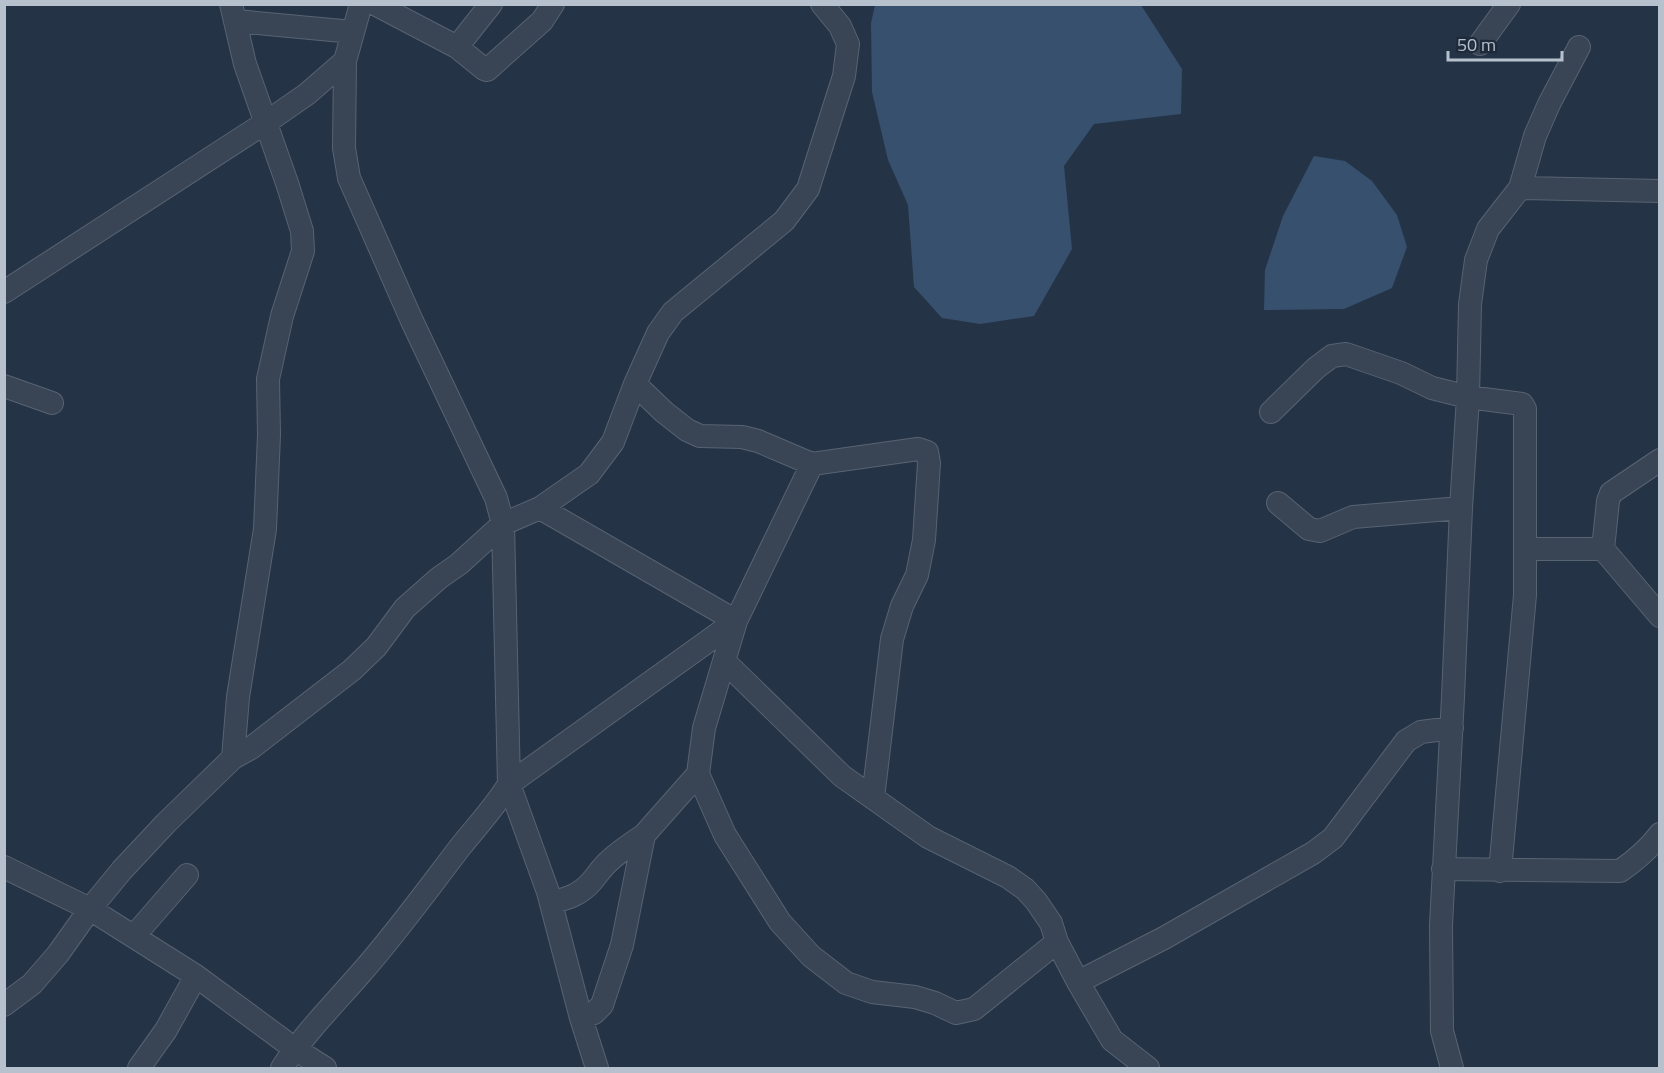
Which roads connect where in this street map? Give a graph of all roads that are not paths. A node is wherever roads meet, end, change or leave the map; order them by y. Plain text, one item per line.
1 (361, 4) edge
2 (375, 4) edge
3 (491, 4) edge
4 (553, 4) edge
5 (822, 4) edge
6 (1509, 4) edge
7 (234, 13) edge
8 (283, 14) edge
9 (353, 32) junction
10 (1480, 44) dead end
11 (457, 47) junction
12 (1579, 47) dead end
13 (345, 61) junction
14 (266, 122) junction
15 (1520, 188) junction
16 (1659, 191) edge
17 (4, 292) edge
18 (636, 384) junction
19 (4, 386) edge
20 (1468, 397) junction
21 (52, 403) dead end
22 (1271, 412) dead end
23 (1659, 460) edge
24 (812, 464) junction
25 (1278, 503) dead end
26 (540, 508) junction
27 (1461, 508) junction
28 (502, 524) junction
29 (1526, 549) junction
30 (1603, 549) junction
31 (1659, 616) edge
32 (736, 621) junction
33 (724, 661) junction
34 (1452, 728) junction
35 (233, 758) junction
36 (698, 774) junction
37 (509, 784) junction
38 (873, 798) junction
39 (1659, 834) edge
40 (644, 835) junction
41 (4, 867) edge
42 (1443, 869) junction
43 (1500, 871) junction
44 (187, 875) dead end
45 (551, 902) junction
46 (90, 909) junction
47 (134, 936) junction
48 (1057, 942) junction
49 (196, 976) junction
50 (1078, 982) junction
51 (4, 1005) edge
52 (581, 1018) junction
53 (295, 1049) junction
54 (139, 1068) edge
55 (282, 1068) edge
56 (325, 1068) edge
57 (597, 1068) edge
58 (1148, 1068) edge
59 (1452, 1068) edge

1 - 9 street
2 - 11 street
3 - 11 street
4 - 11 street
5 - 18 street
6 - 10 street
7 - 8 street
7 - 14 street
8 - 9 street
9 - 13 street
12 - 15 street
13 - 14 street
13 - 28 street
14 - 17 street
14 - 35 street
15 - 16 street
15 - 20 street
18 - 24 street
18 - 26 street
19 - 21 street
20 - 22 street
20 - 27 street
20 - 29 street
23 - 30 street
24 - 32 street
24 - 38 street
25 - 27 street
26 - 28 street
26 - 32 street
27 - 34 street
28 - 35 street
28 - 37 street
29 - 30 street
29 - 43 street
30 - 31 street
32 - 33 street
32 - 37 street
33 - 36 street
33 - 38 street
34 - 42 street
34 - 50 street
35 - 46 street
36 - 40 street
36 - 48 street
37 - 45 street
37 - 53 street
38 - 48 street
39 - 43 street
40 - 45 street
40 - 52 street
41 - 46 street
42 - 43 street
42 - 59 street
44 - 47 street
45 - 52 street
46 - 47 street
46 - 51 street
47 - 49 street
48 - 50 street
49 - 53 street
49 - 54 street
50 - 58 street
52 - 57 street
53 - 55 street
53 - 56 street

